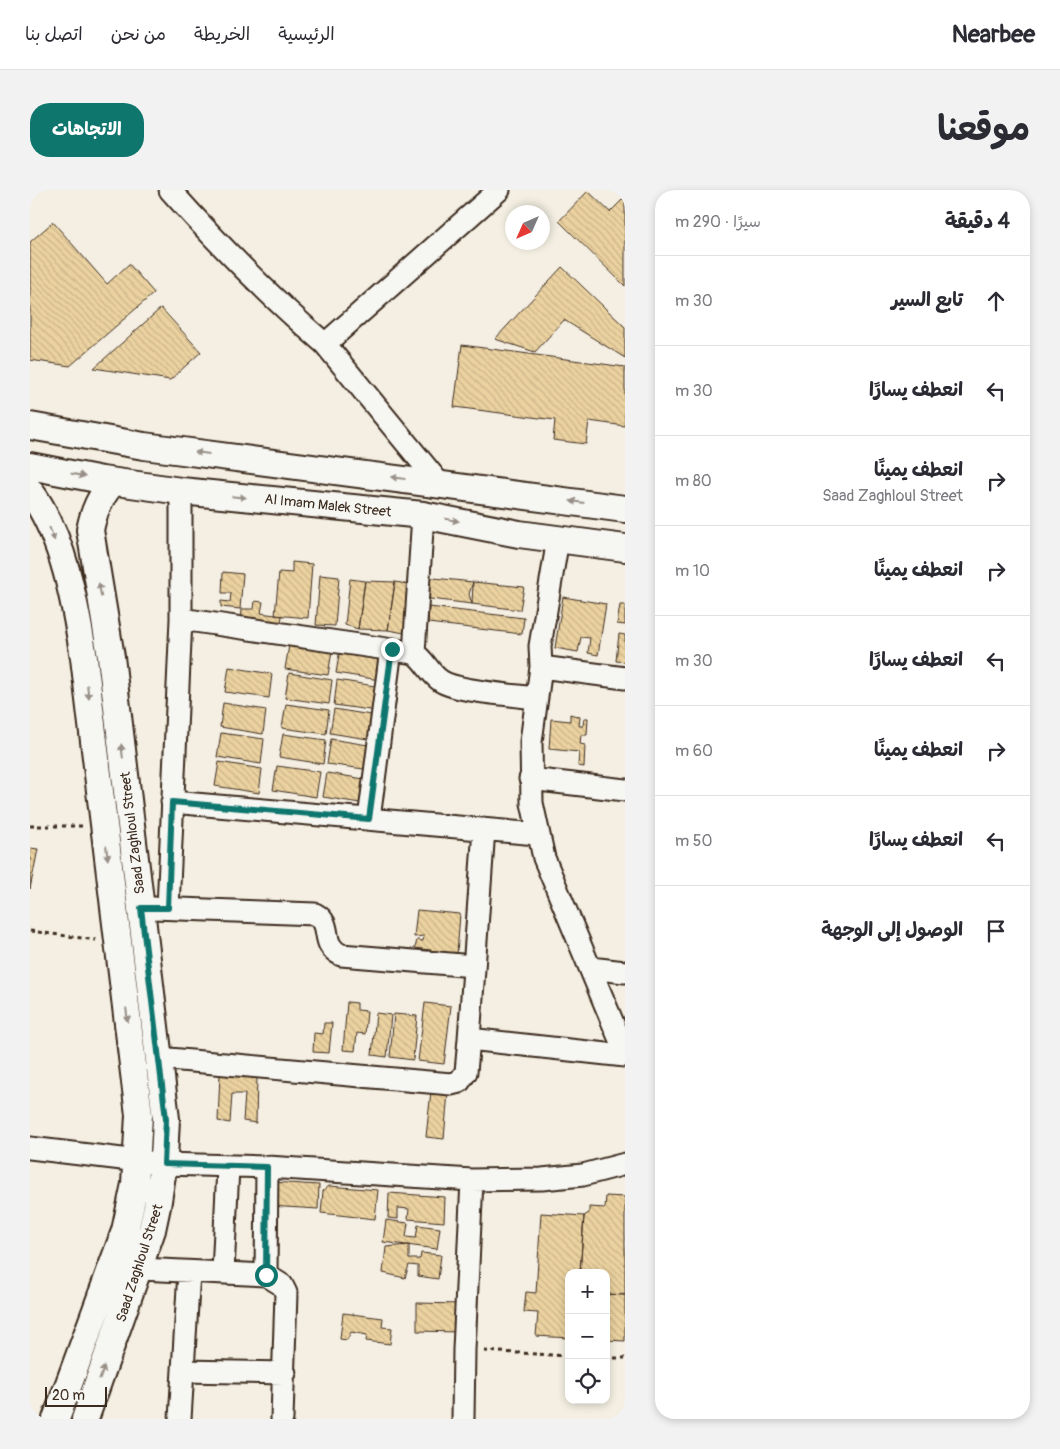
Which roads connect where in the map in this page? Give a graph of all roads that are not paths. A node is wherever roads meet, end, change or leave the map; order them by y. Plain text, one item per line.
1 (170, 190) edge
2 (499, 190) edge
3 (325, 344) junction
4 (30, 426) edge
5 (30, 466) edge
6 (113, 482) junction
7 (439, 483) junction
8 (30, 491) edge
9 (181, 491) junction
10 (523, 495) junction
11 (625, 509) edge
12 (625, 514) edge
13 (423, 515) junction
14 (519, 534) junction
15 (558, 539) junction
16 (625, 547) edge
17 (181, 619) junction
18 (392, 649) junction
19 (414, 653) junction
20 (541, 667) junction
21 (625, 678) edge
22 (537, 698) junction
23 (530, 779) junction
24 (625, 790) edge
25 (172, 802) junction
26 (369, 819) junction
27 (484, 829) junction
28 (537, 834) junction
29 (141, 908) junction
30 (168, 908) junction
31 (474, 966) junction
32 (590, 968) junction
33 (625, 972) edge
34 (469, 1039) junction
35 (625, 1052) edge
36 (625, 1056) edge
37 (158, 1058) junction
38 (30, 1148) edge
39 (138, 1160) junction
40 (164, 1164) junction
41 (625, 1164) edge
42 (228, 1167) junction
43 (267, 1167) junction
44 (472, 1180) junction
45 (140, 1269) junction
46 (189, 1272) junction
47 (223, 1273) junction
48 (266, 1275) junction
49 (183, 1370) junction
50 (285, 1373) junction
51 (56, 1419) edge
52 (85, 1419) edge
53 (180, 1419) edge
54 (282, 1419) edge
55 (463, 1419) edge

1 - 3 street
2 - 3 street
3 - 7 street
7 -> 4 street
5 -> 6 street, Al Imam Malek Street
6 - 9 street, Al Imam Malek Street
29 -> 6 street, Saad Zaghloul Street
7 - 10 street
8 -> 39 street, Saad Zaghloul Street
9 -> 13 street, Al Imam Malek Street
9 - 17 street
11 -> 10 street
10 - 14 street
12 - 16 street
13 -> 14 street, Al Imam Malek Street
13 - 19 street
14 - 15 street, Al Imam Malek Street
15 - 16 street, Al Imam Malek Street
15 - 20 street
17 - 18 street
17 - 25 street
18 - 19 street
18 - 26 street
19 - 22 street
20 - 21 street
20 - 22 street
22 - 23 street
23 - 24 street
23 - 28 street
25 - 26 street
25 - 30 street
26 - 27 street
27 - 28 street
27 - 31 street
28 - 32 street
29 - 30 street
29 - 37 street, Saad Zaghloul Street
30 - 31 street
31 - 34 street
32 - 33 street
32 - 35 street
34 - 36 street
34 - 37 street
37 - 40 street, Saad Zaghloul Street
38 - 39 street
39 - 40 street
39 - 51 street, Saad Zaghloul Street
40 - 42 street
40 - 45 street, Saad Zaghloul Street
41 - 44 street
42 - 43 street
42 - 47 street
43 - 44 street
43 - 48 street
44 - 55 street
45 - 46 street
52 -> 45 street, Saad Zaghloul Street
46 - 47 street
46 - 49 street
47 - 48 street
48 - 50 street
49 - 50 street
49 - 53 street
50 - 54 street

